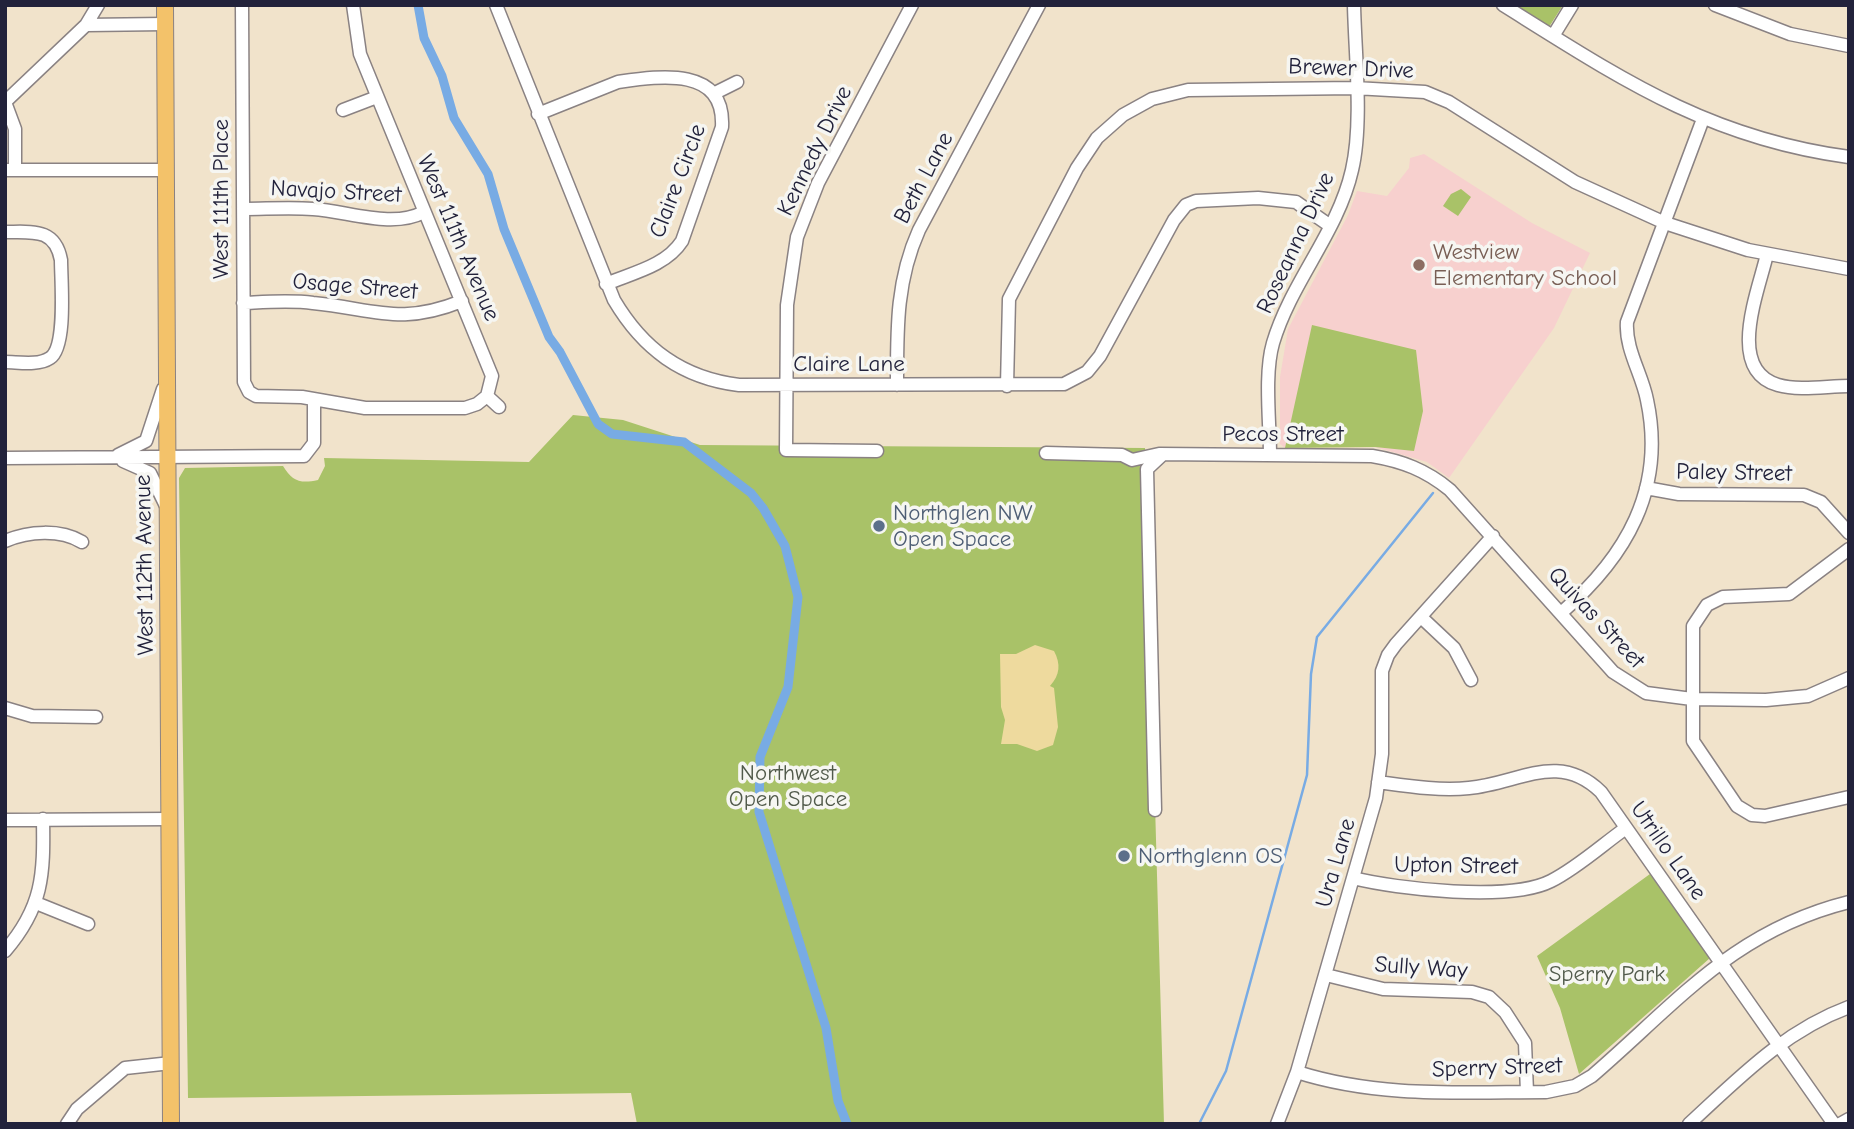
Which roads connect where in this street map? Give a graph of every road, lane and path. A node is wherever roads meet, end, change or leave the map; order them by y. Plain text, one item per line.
1 (98, 5) edge
2 (165, 5) edge
3 (242, 5) edge
4 (353, 5) edge
5 (496, 5) edge
6 (912, 5) edge
7 (1039, 5) edge
8 (1354, 5) edge
9 (1503, 5) edge
10 (1572, 5) edge
11 (1715, 5) edge
12 (165, 24) junction
13 (86, 25) junction
14 (1553, 36) junction
15 (1849, 46) edge
16 (737, 82) dead end
17 (1355, 88) junction
18 (715, 93) junction
19 (377, 97) junction
20 (5, 102) edge
21 (343, 110) dead end
22 (538, 114) junction
23 (1703, 119) junction
24 (1849, 157) edge
25 (10, 170) edge
26 (166, 170) junction
27 (243, 209) junction
28 (424, 212) junction
29 (1665, 223) junction
30 (1329, 225) junction
31 (5, 232) edge
32 (1767, 254) junction
33 (1849, 269) edge
34 (606, 284) junction
35 (462, 301) junction
36 (243, 303) junction
37 (5, 362) edge
38 (165, 382) junction
39 (897, 385) junction
40 (787, 386) junction
41 (1007, 386) junction
42 (1849, 386) edge
43 (487, 396) junction
44 (314, 399) junction
45 (499, 407) dead end
46 (877, 451) dead end
47 (1046, 453) dead end
48 (1162, 455) junction
49 (1270, 455) junction
50 (166, 457) junction
51 (5, 458) edge
52 (113, 458) junction
53 (1646, 488) junction
54 (167, 509) junction
55 (1849, 533) edge
56 (1493, 536) junction
57 (5, 541) edge
58 (82, 542) dead end
59 (1849, 550) edge
60 (1561, 613) junction
61 (1421, 617) junction
62 (1849, 678) edge
63 (1471, 680) dead end
64 (1692, 699) junction
65 (5, 708) edge
66 (96, 717) dead end
67 (1378, 782) junction
68 (1849, 797) edge
69 (1154, 810) dead end
70 (43, 819) junction
71 (170, 819) junction
72 (5, 820) edge
73 (1626, 828) junction
74 (1353, 878) junction
75 (1849, 902) edge
76 (36, 903) junction
77 (88, 923) dead end
78 (5, 951) edge
79 (1721, 961) junction
80 (1326, 975) junction
81 (1849, 1007) edge
82 (1779, 1042) junction
83 (171, 1063) junction
84 (1297, 1072) junction
85 (1527, 1092) junction
86 (1849, 1119) edge
87 (67, 1124) edge
88 (171, 1124) edge
89 (1277, 1124) edge
90 (1689, 1124) edge
91 (1834, 1124) edge
92 (1840, 1124) edge

1 - 13 street
2 - 12 main road, West 112th Avenue
3 - 27 street, West 111th Place
4 - 19 street, West 111th Avenue
5 - 22 street, Claire Lane
6 - 40 street, Kennedy Drive
7 - 39 street, Beth Lane
8 - 17 street, Roseanna Drive
9 - 14 street
10 - 14 street
11 - 15 street
12 - 13 street
12 - 26 main road, West 112th Avenue
13 - 20 street
14 - 23 street
16 - 18 street
17 - 29 street, Brewer Drive
17 - 30 street, Roseanna Drive
17 - 41 street, Brewer Drive
18 - 22 street
18 - 34 street, Claire Circle
19 - 21 street
19 - 28 street, West 111th Avenue
20 - 25 street
22 - 34 street, Claire Lane
23 - 24 street
23 - 29 street
25 - 26 street
26 - 38 main road, West 112th Avenue
27 - 28 street, Navajo Street
27 - 36 street, West 111th Place
28 - 35 street, West 111th Avenue
29 - 32 street, Brewer Drive
29 - 53 street
30 - 41 street, Claire Lane
30 - 49 street, Roseanna Drive
31 - 37 street
32 - 33 street, Brewer Drive
32 - 42 street
34 - 40 street, Claire Lane
35 - 36 street, Osage Street
35 - 43 street, West 111th Avenue
36 - 44 street, West 111th Place
38 - 50 main road, West 112th Avenue
38 - 52 street
39 - 40 street, Claire Lane
39 - 41 street, Claire Lane
40 - 46 street, Kennedy Drive
43 - 44 street
43 - 45 street
44 - 50 street
47 - 48 street, Pecos Street
48 - 49 street, Pecos Street
48 - 69 street
49 - 56 street, Pecos Street
50 - 52 street
50 - 54 main road, West 112th Avenue
51 - 52 street
52 - 54 street
53 - 55 street, Paley Street
53 - 60 street
54 - 71 main road, West 112th Avenue
56 - 60 street, Quivas Street
56 - 61 street, Ura Lane
57 - 58 street
59 - 64 street
60 - 64 street, Quivas Street
61 - 63 street
61 - 67 street, Ura Lane
62 - 64 street, Quivas Street
64 - 68 street
65 - 66 street
67 - 73 street, Utrillo Lane
67 - 74 street, Ura Lane
70 - 71 street
70 - 72 street
70 - 76 street
71 - 83 main road, West 112th Avenue
73 - 74 street, Upton Street
73 - 79 street, Utrillo Lane
74 - 80 street, Ura Lane
75 - 79 street, Sperry Street
76 - 77 street
76 - 78 street
79 - 82 street, Utrillo Lane
79 - 85 street, Sperry Street
80 - 84 street, Ura Lane
80 - 85 street, Sully Way
81 - 82 street
82 - 90 street
82 - 91 street, Utrillo Lane
83 - 87 street
83 - 88 main road, West 112th Avenue
84 - 85 street, Sperry Street
84 - 89 street, Ura Lane
86 - 92 street

